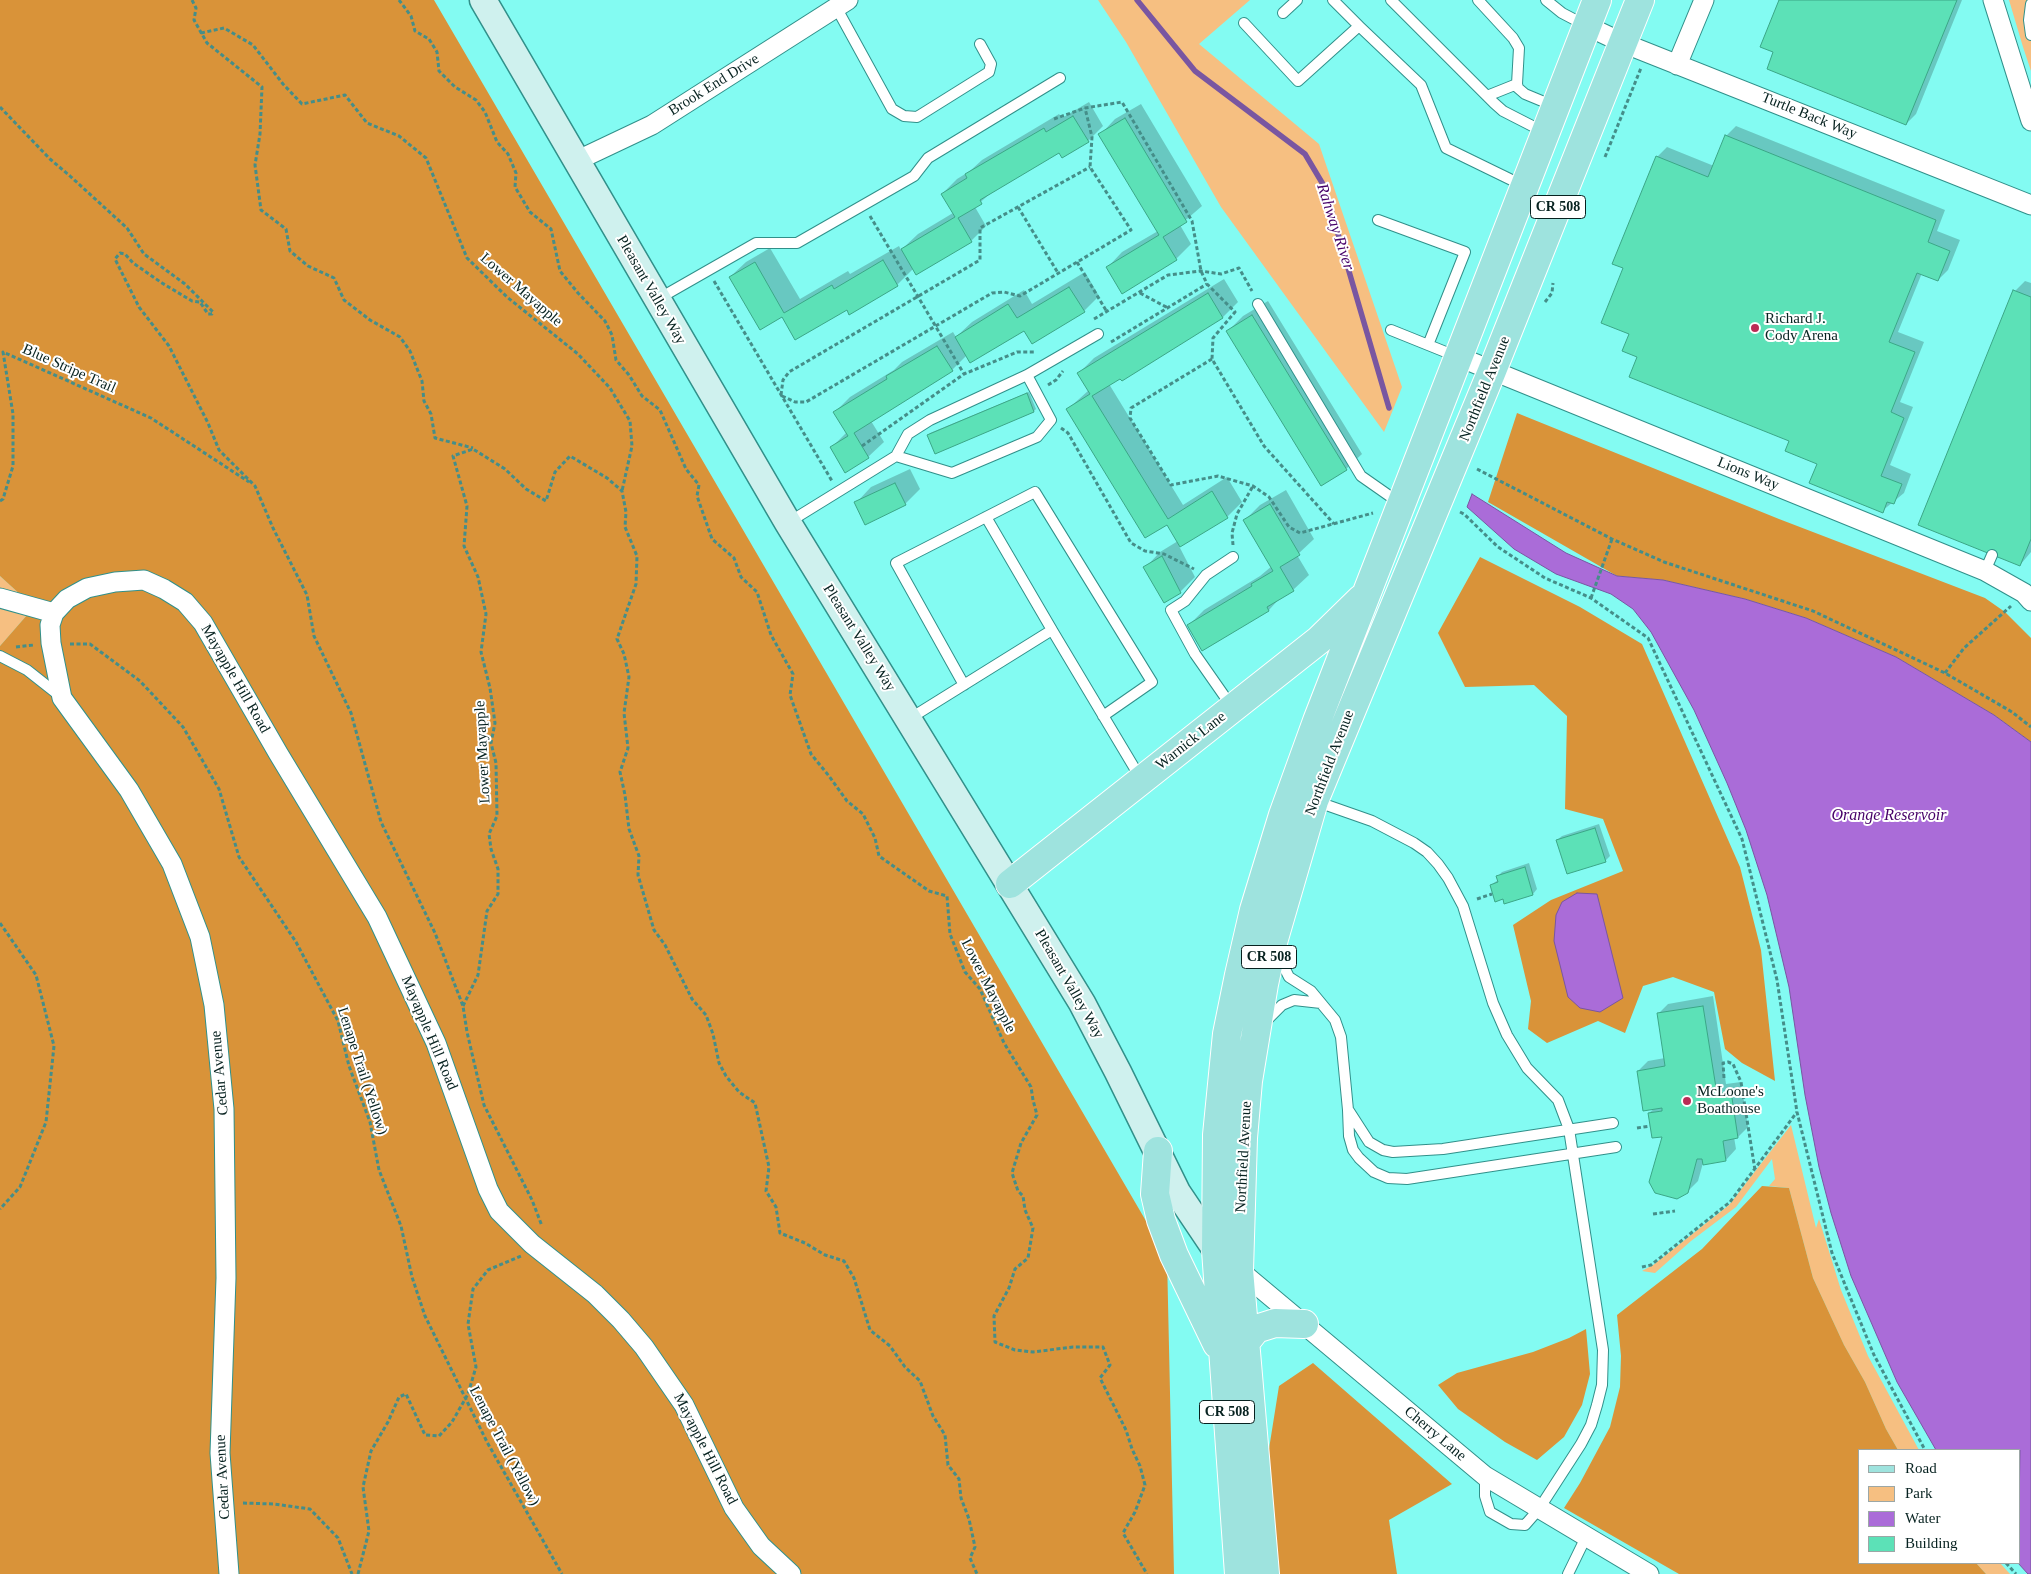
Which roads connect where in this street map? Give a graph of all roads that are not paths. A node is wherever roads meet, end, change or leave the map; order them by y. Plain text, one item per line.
1 (483, 0) edge
2 (1297, 0) edge
3 (1333, 0) edge
4 (1391, 0) edge
5 (1478, 0) edge
6 (1546, 0) edge
7 (1597, 0) edge
8 (1640, 0) edge
9 (1704, 0) edge
10 (1993, 0) edge
11 (842, 4) edge
12 (2031, 4) edge
13 (1283, 13) dead end
14 (1244, 23) dead end
15 (1359, 26) junction
16 (1587, 26) junction
17 (2031, 35) edge
18 (1623, 43) junction
19 (980, 44) dead end
20 (1677, 65) junction
21 (1060, 78) dead end
22 (1516, 84) junction
23 (1487, 96) junction
24 (1555, 107) junction
25 (2031, 121) edge
26 (1545, 133) junction
27 (576, 161) junction
28 (1525, 187) junction
29 (2031, 205) edge
30 (1378, 220) dead end
31 (657, 300) junction
32 (1258, 304) dead end
33 (1391, 330) dead end
34 (1098, 334) dead end
35 (1428, 345) junction
36 (1459, 358) junction
37 (1492, 371) junction
38 (1027, 375) junction
39 (896, 456) junction
40 (1402, 505) junction
41 (986, 517) junction
42 (788, 523) junction
43 (1233, 557) road end
44 (1367, 593) junction
45 (2027, 597) edge
46 (0, 598) edge
47 (54, 613) junction
48 (1052, 630) junction
49 (1346, 650) junction
50 (0, 656) edge
51 (1372, 660) junction
52 (964, 685) junction
53 (62, 698) junction
54 (1232, 708) junction
55 (1103, 716) junction
56 (909, 719) junction
57 (1141, 780) junction
58 (1314, 801) junction
59 (1010, 884) junction
60 (1273, 942) junction
61 (1321, 1003) junction
62 (1248, 1081) junction
63 (1348, 1110) junction
64 (1613, 1123) dead end
65 (1569, 1129) junction
66 (1616, 1147) dead end
67 (1158, 1151) junction
68 (1573, 1153) junction
69 (1216, 1250) junction
70 (1239, 1270) junction
71 (1304, 1324) junction
72 (1234, 1350) junction
73 (1486, 1476) junction
74 (1539, 1509) junction
75 (1586, 1537) junction
76 (229, 1574) edge
77 (791, 1574) edge
78 (1239, 1574) edge
79 (1265, 1574) edge
80 (1568, 1574) edge
81 (1649, 1574) edge

1 - 27 main road, Pleasant Valley Way
2 - 13 lane
3 - 15 lane
4 - 23 lane
5 - 22 lane
6 - 16 lane
7 - 16 main road, Northfield Avenue / CR 508
8 - 18 main road, Northfield Avenue / CR 508
9 - 20 street
10 - 25 street
11 - 19 lane
11 - 27 street, Brook End Drive
12 - 17 lane
14 - 15 lane
15 - 28 lane
16 - 18 street, Turtle Back Way
16 - 24 main road, Northfield Avenue / CR 508
18 - 20 street, Turtle Back Way
18 - 37 main road, Northfield Avenue / CR 508
20 - 29 street, Turtle Back Way
21 - 31 lane
22 - 23 lane
22 - 24 lane
23 - 26 lane
24 - 26 main road, Northfield Avenue / CR 508
26 - 28 main road, Northfield Avenue / CR 508
27 - 31 main road, Pleasant Valley Way
28 - 36 main road, Northfield Avenue / CR 508
30 - 35 lane
31 - 42 main road, Pleasant Valley Way
32 - 40 lane
33 - 35 lane
34 - 38 lane
35 - 36 lane
36 - 37 street, Lions Way
36 - 40 main road, Northfield Avenue / CR 508
37 - 45 street, Lions Way
37 - 51 main road, Northfield Avenue / CR 508
38 - 39 lane
38 - 39 lane
39 - 42 lane
40 - 44 main road, Northfield Avenue / CR 508
41 - 48 lane
41 - 52 lane
41 - 55 lane
42 - 56 main road, Pleasant Valley Way
43 - 54 lane
44 - 49 main road, Northfield Avenue / CR 508
44 - 54 main road, Warnick Lane
46 - 47 street
47 - 53 street, Cedar Avenue
47 - 77 street, Mayapple Hill Road
48 - 52 lane
48 - 55 lane
49 - 51 main road
49 - 69 main road, Northfield Avenue / CR 508
50 - 53 lane
51 - 58 main road, Northfield Avenue / CR 508
52 - 56 lane
53 - 76 street, Cedar Avenue
54 - 57 main road, Warnick Lane
55 - 57 lane
56 - 59 main road, Pleasant Valley Way
57 - 59 main road, Warnick Lane
58 - 60 main road, Northfield Avenue / CR 508
58 - 65 lane
59 - 67 main road, Pleasant Valley Way
60 - 61 lane
60 - 62 main road, Northfield Avenue / CR 508
61 - 62 lane
61 - 63 lane
62 - 70 main road, Northfield Avenue / CR 508
63 - 65 lane
63 - 68 lane
64 - 65 lane
65 - 68 lane
66 - 68 lane
67 - 69 main road, Pleasant Valley Way
67 - 72 main road
68 - 74 lane
69 - 70 main road, Pleasant Valley Way
69 - 72 main road, Northfield Avenue / CR 508
70 - 71 street, Cherry Lane
70 - 72 main road, Northfield Avenue / CR 508
71 - 72 main road
71 - 73 street, Cherry Lane
72 - 78 main road, Northfield Avenue / CR 508
72 - 79 main road, Northfield Avenue / CR 508
73 - 74 street, Cherry Lane
73 - 74 lane
74 - 75 street, Cherry Lane
75 - 80 lane
75 - 81 street, Cherry Lane

